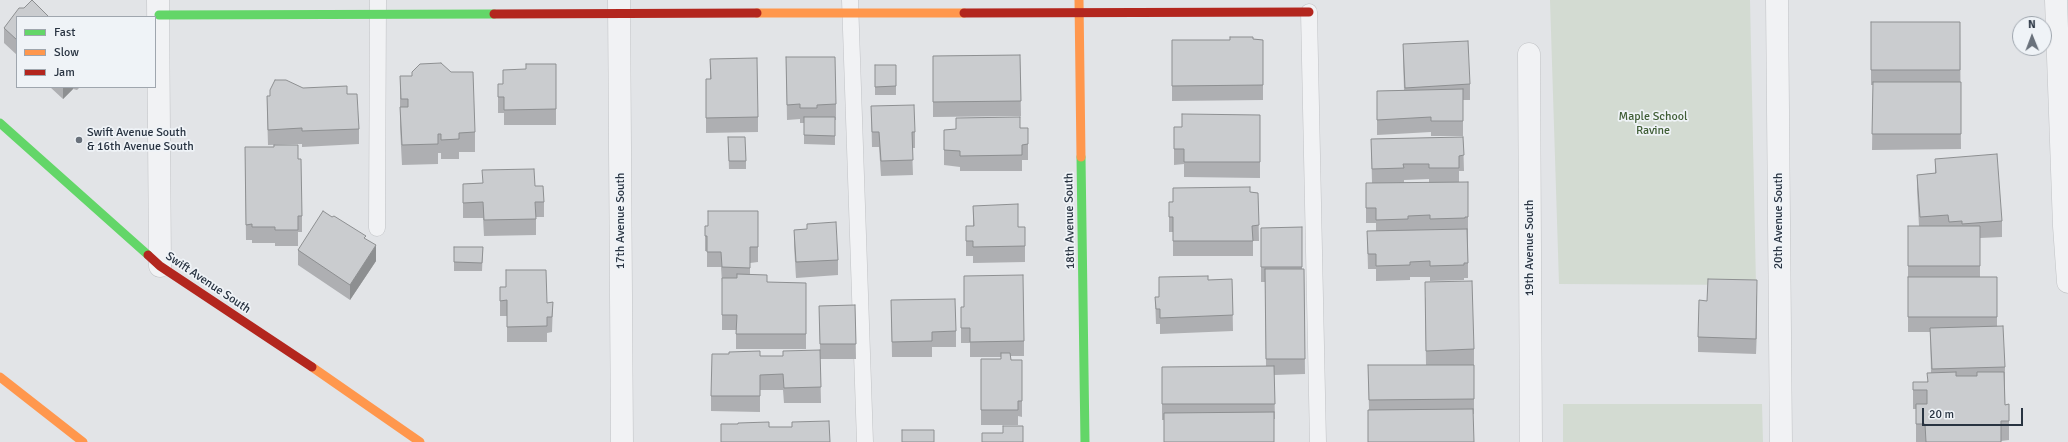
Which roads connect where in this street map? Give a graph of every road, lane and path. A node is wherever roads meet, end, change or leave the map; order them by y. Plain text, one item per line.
1 (1079, 0) edge
2 (1777, 0) edge
3 (2056, 0) edge
4 (619, 6) edge
5 (378, 7) edge
6 (850, 7) edge
7 (158, 8) edge
8 (1310, 12) joint
9 (1078, 13) junction
10 (1529, 54) dead end
11 (0, 123) edge
12 (377, 228) dead end
13 (160, 266) junction
14 (2068, 282) edge
15 (0, 377) edge
16 (83, 442) edge
17 (420, 442) edge
18 (622, 442) edge
19 (866, 442) edge
20 (1085, 442) edge
21 (1318, 442) edge
22 (1531, 442) edge
23 (1781, 442) edge

1 - 9 main road, 18th Avenue South
2 - 23 street, 20th Avenue South
3 - 14 street
4 - 5 main road
4 - 6 main road
4 - 18 street, 17th Avenue South
5 - 7 main road
5 - 12 lane
6 - 9 main road
6 - 19 lane
7 - 13 street
8 - 9 main road
8 - 21 lane
9 - 20 main road, 18th Avenue South
10 - 22 street, 19th Avenue South
11 - 13 main road, Swift Avenue South
13 - 17 main road, Swift Avenue South
15 - 16 main road

